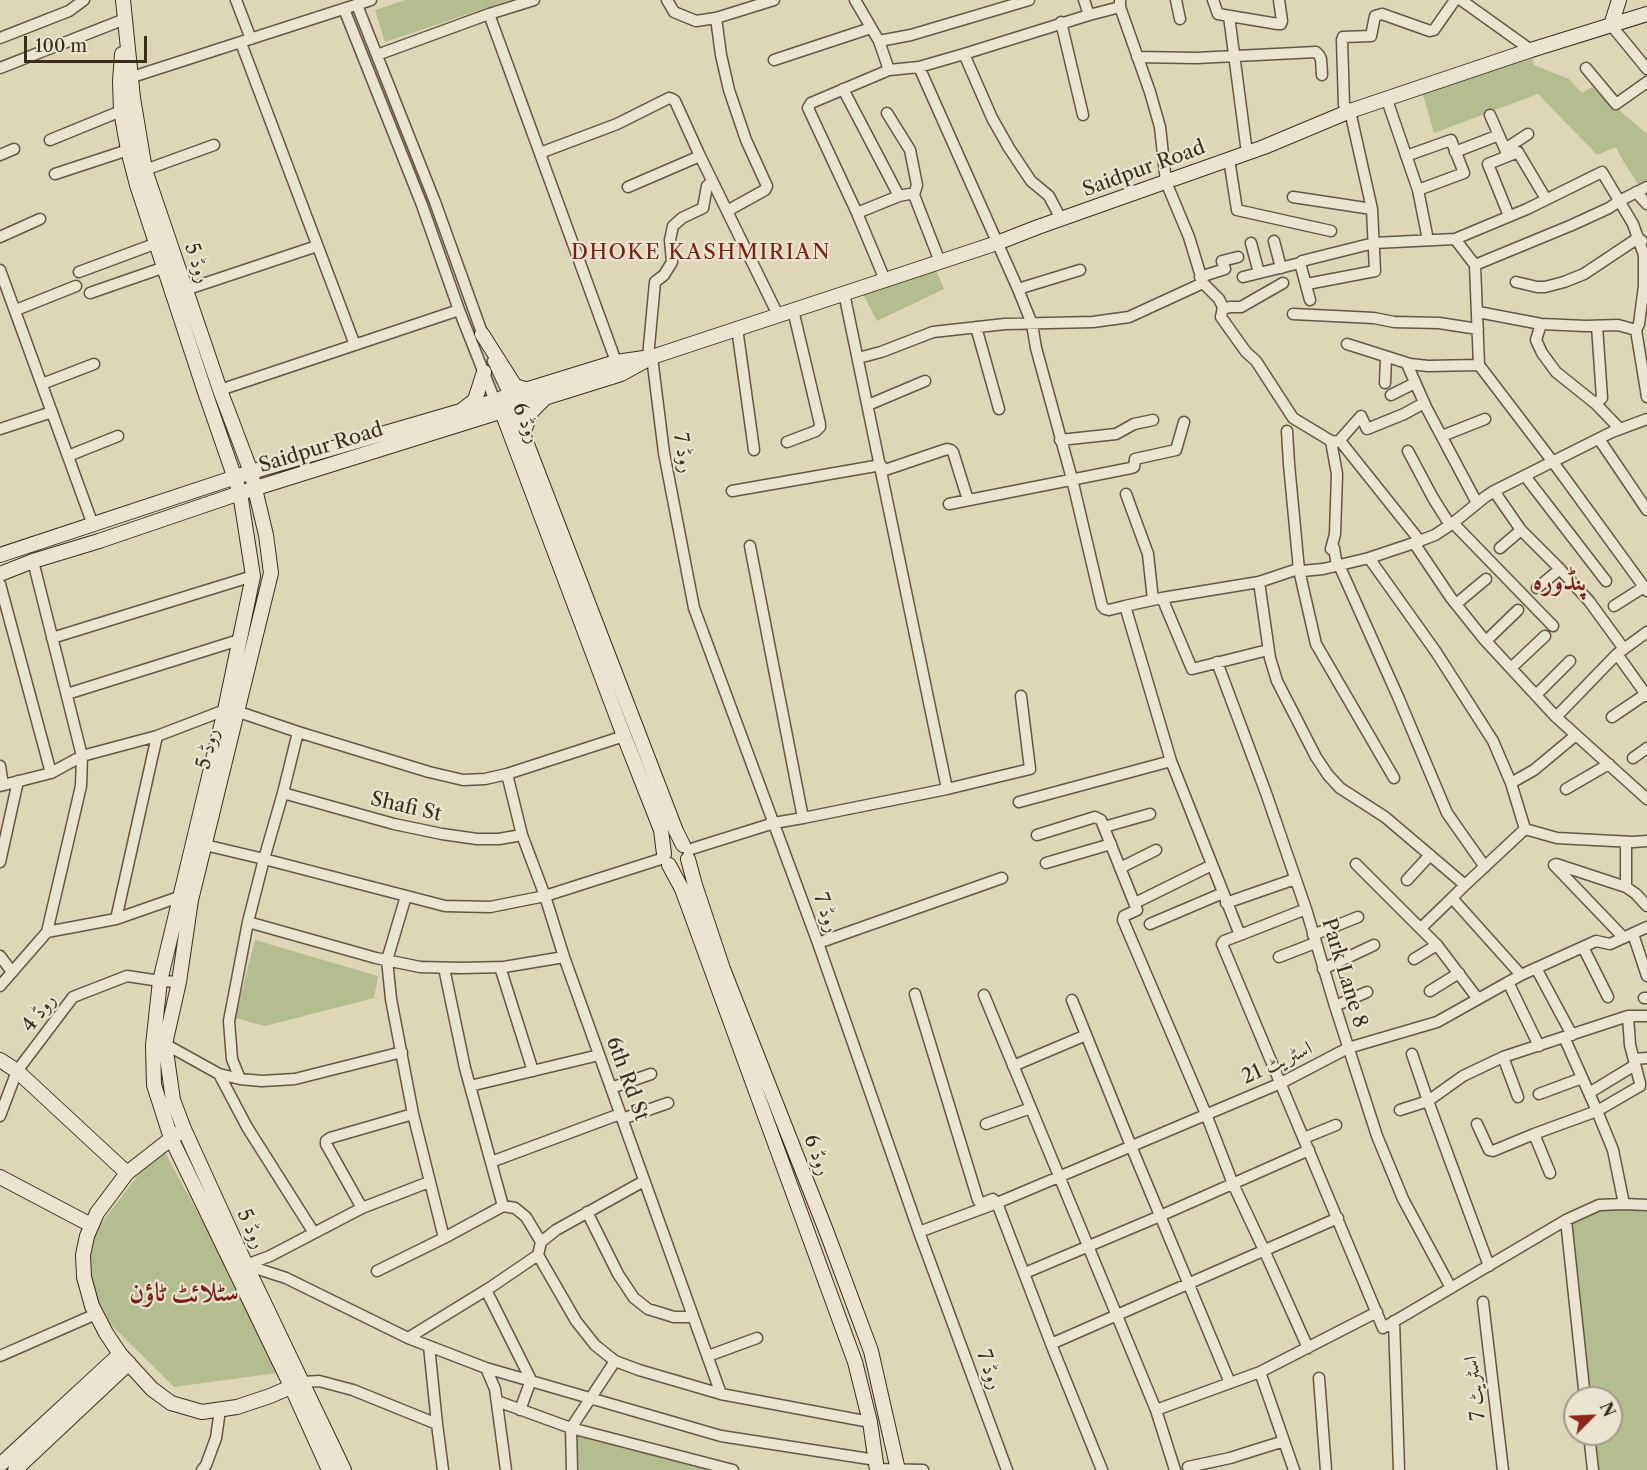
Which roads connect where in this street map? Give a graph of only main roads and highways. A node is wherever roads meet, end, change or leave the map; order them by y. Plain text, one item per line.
1 (123, 0) edge
2 (1619, 0) edge
3 (1647, 14) edge
4 (1611, 25) junction
5 (125, 79) junction
6 (482, 334) road end
7 (618, 368) junction
8 (484, 372) road end
9 (528, 390) junction
10 (544, 399) junction
11 (505, 404) junction
12 (461, 411) junction
13 (482, 418) junction
14 (522, 433) junction
15 (515, 448) junction
16 (251, 472) junction
17 (234, 478) junction
18 (256, 489) junction
19 (240, 493) junction
20 (0, 555) edge
21 (0, 574) edge
22 (231, 711) junction
23 (686, 851) junction
24 (666, 859) junction
25 (185, 898) junction
26 (0, 1060) edge
27 (184, 1129) junction
28 (171, 1138) junction
29 (126, 1173) junction
30 (0, 1176) edge
31 (91, 1225) junction
32 (124, 1359) junction
33 (297, 1384) junction
34 (6, 1465) edge
35 (877, 1466) edge
36 (898, 1469) edge
37 (329, 1470) edge
38 (345, 1470) edge

1 - 5 main road, روڈ 5
2 - 4 main road
3 - 4 main road, Saidpur Road
4 - 7 main road, Saidpur Road
5 - 16 main road, روڈ 5
5 - 17 main road, روڈ 5
6 - 9 main road
7 - 9 main road, Saidpur Road
7 - 10 main road, Saidpur Road
8 - 12 main road
9 - 11 main road, Saidpur Road
10 - 11 main road, Saidpur Road
10 - 14 main road
11 - 12 main road, Saidpur Road
11 - 13 main road, Saidpur Road
11 - 14 main road, روڈ 6
11 - 15 main road, روڈ 6
12 - 16 main road, Saidpur Road
13 - 15 main road
13 - 18 main road, Saidpur Road
14 - 23 main road, روڈ 6
15 - 24 main road, روڈ 6
16 - 17 main road, Saidpur Road
16 - 18 main road, روڈ 5
17 - 19 main road, روڈ 5
17 - 20 main road, Saidpur Road
18 - 19 main road, Saidpur Road
18 - 22 main road, روڈ 5
19 - 21 main road, Saidpur Road
19 - 22 main road, روڈ 5
22 - 25 main road, روڈ 5
22 - 25 main road, روڈ 5
23 - 24 main road
23 - 24 main road
23 - 36 main road, روڈ 6
24 - 35 main road, روڈ 6
25 - 27 main road, روڈ 5
25 - 28 main road, روڈ 5
26 - 29 main road
27 - 28 main road
27 - 33 main road, روڈ 5
28 - 29 main road
28 - 33 main road, روڈ 5
29 - 31 main road
30 - 31 main road
31 - 32 main road
32 - 33 main road
32 - 34 main road
33 - 37 main road, روڈ 5
33 - 38 main road, روڈ 5

